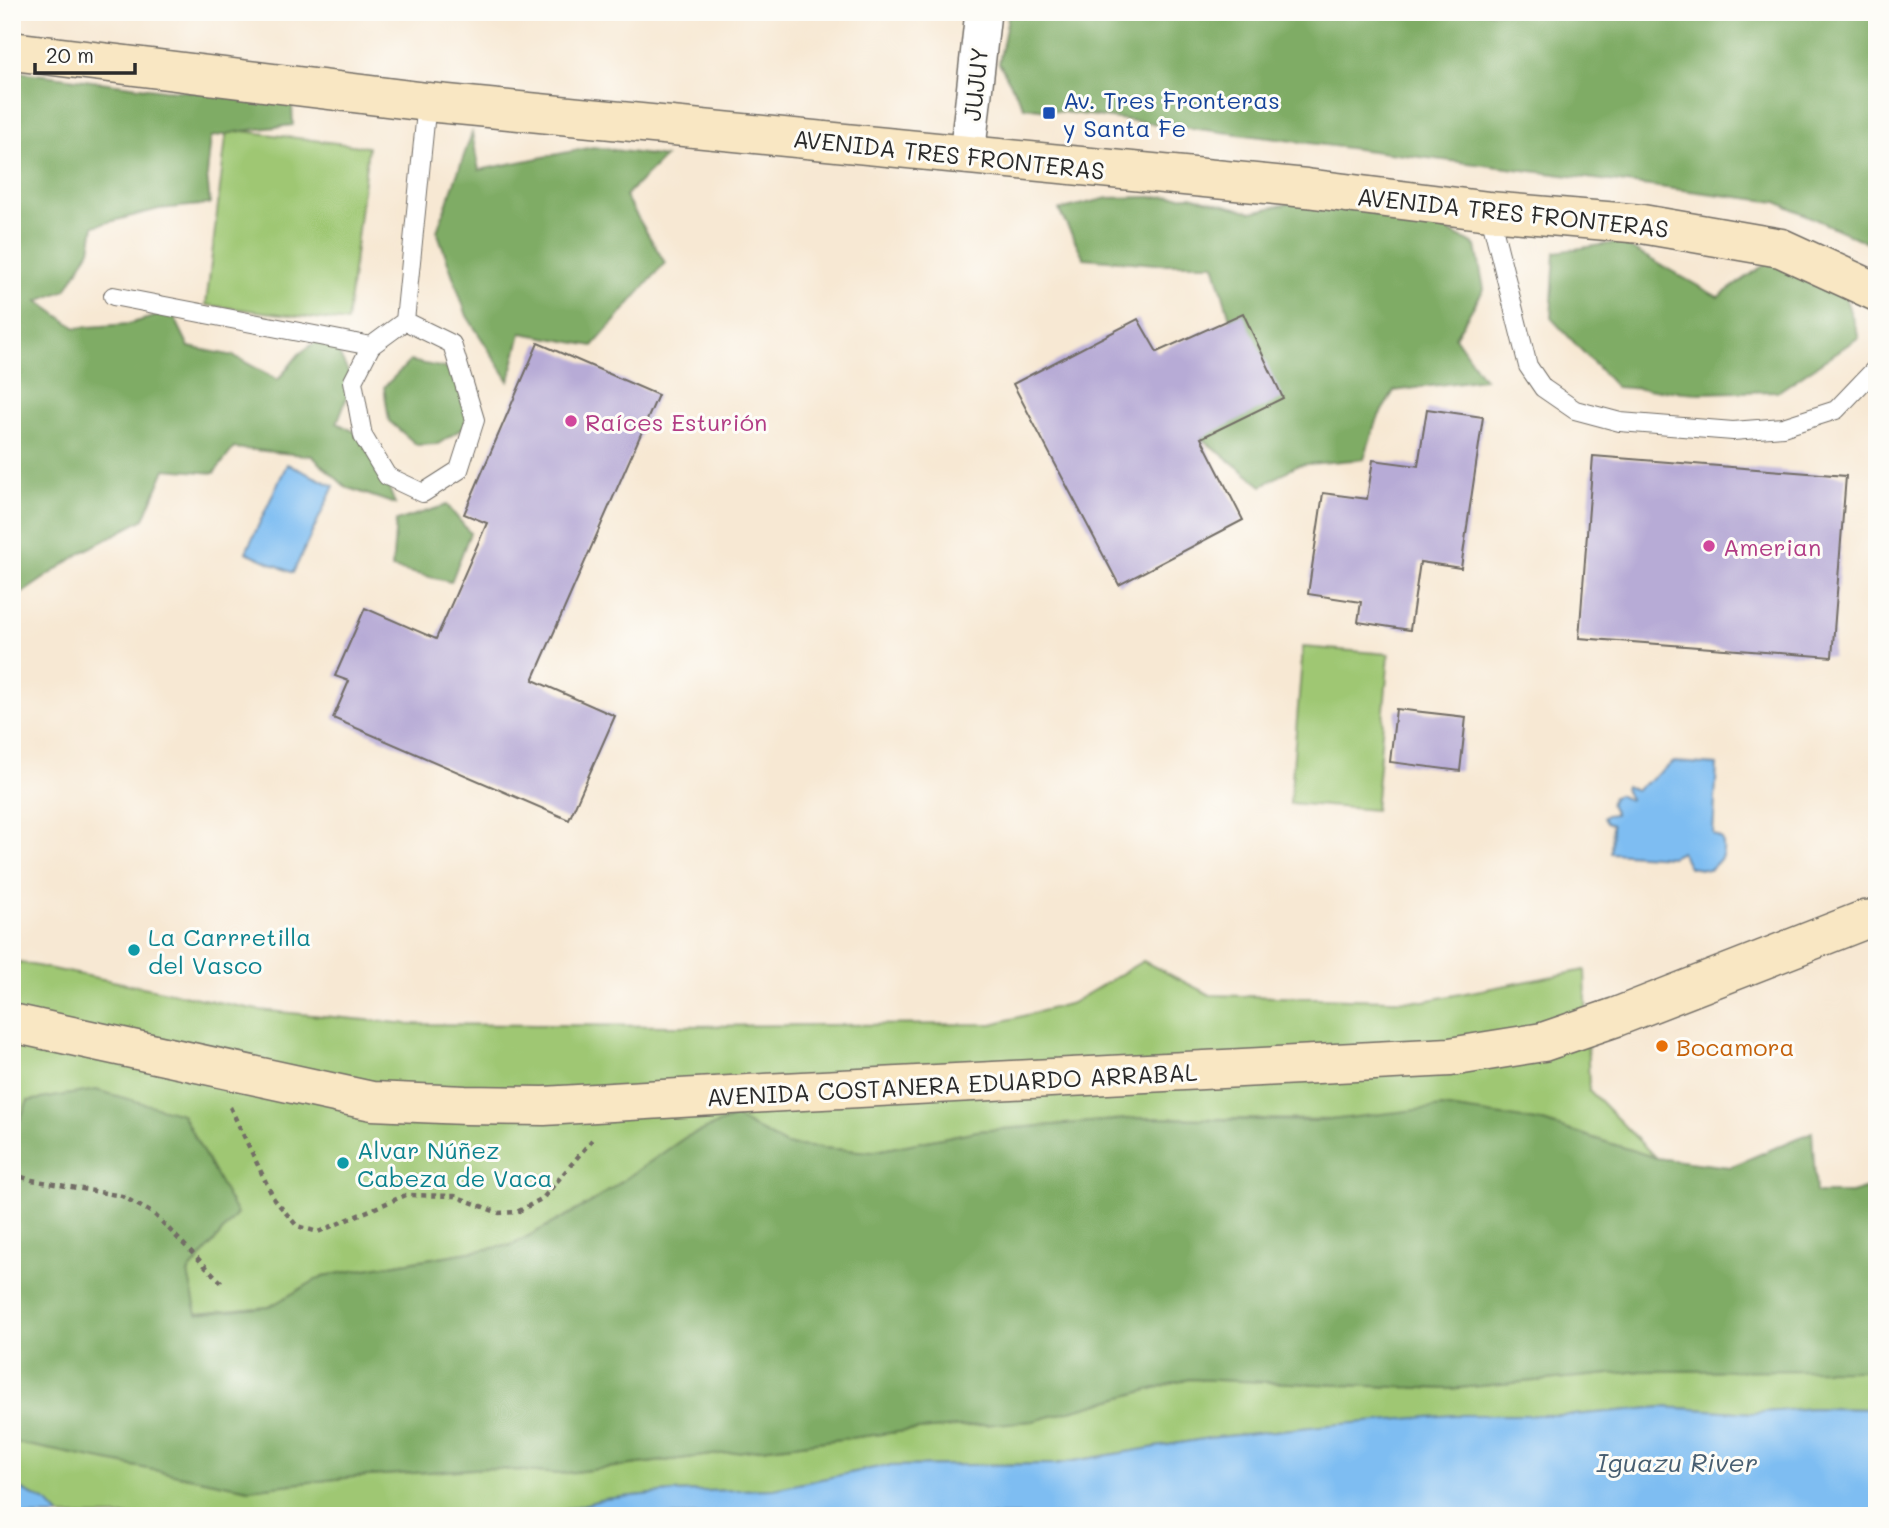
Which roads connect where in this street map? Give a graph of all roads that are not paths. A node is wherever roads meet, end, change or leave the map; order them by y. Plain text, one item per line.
1 (983, 12) edge
2 (12, 51) edge
3 (427, 102) junction
4 (967, 156) junction
5 (1489, 211) junction
6 (1877, 292) edge
7 (113, 296) dead end
8 (405, 321) junction
9 (371, 346) junction
10 (1877, 367) edge
11 (1877, 919) edge
12 (12, 1023) edge

1 - 4 street, JUJUY
2 - 3 main road, AVENIDA TRES FRONTERAS
3 - 4 main road, AVENIDA TRES FRONTERAS
3 - 8 lane
4 - 5 main road, AVENIDA TRES FRONTERAS
5 - 6 main road, AVENIDA TRES FRONTERAS
5 - 10 lane
7 - 9 lane
8 - 9 lane
8 - 9 lane
11 - 12 main road, AVENIDA COSTANERA EDUARDO ARRABAL

